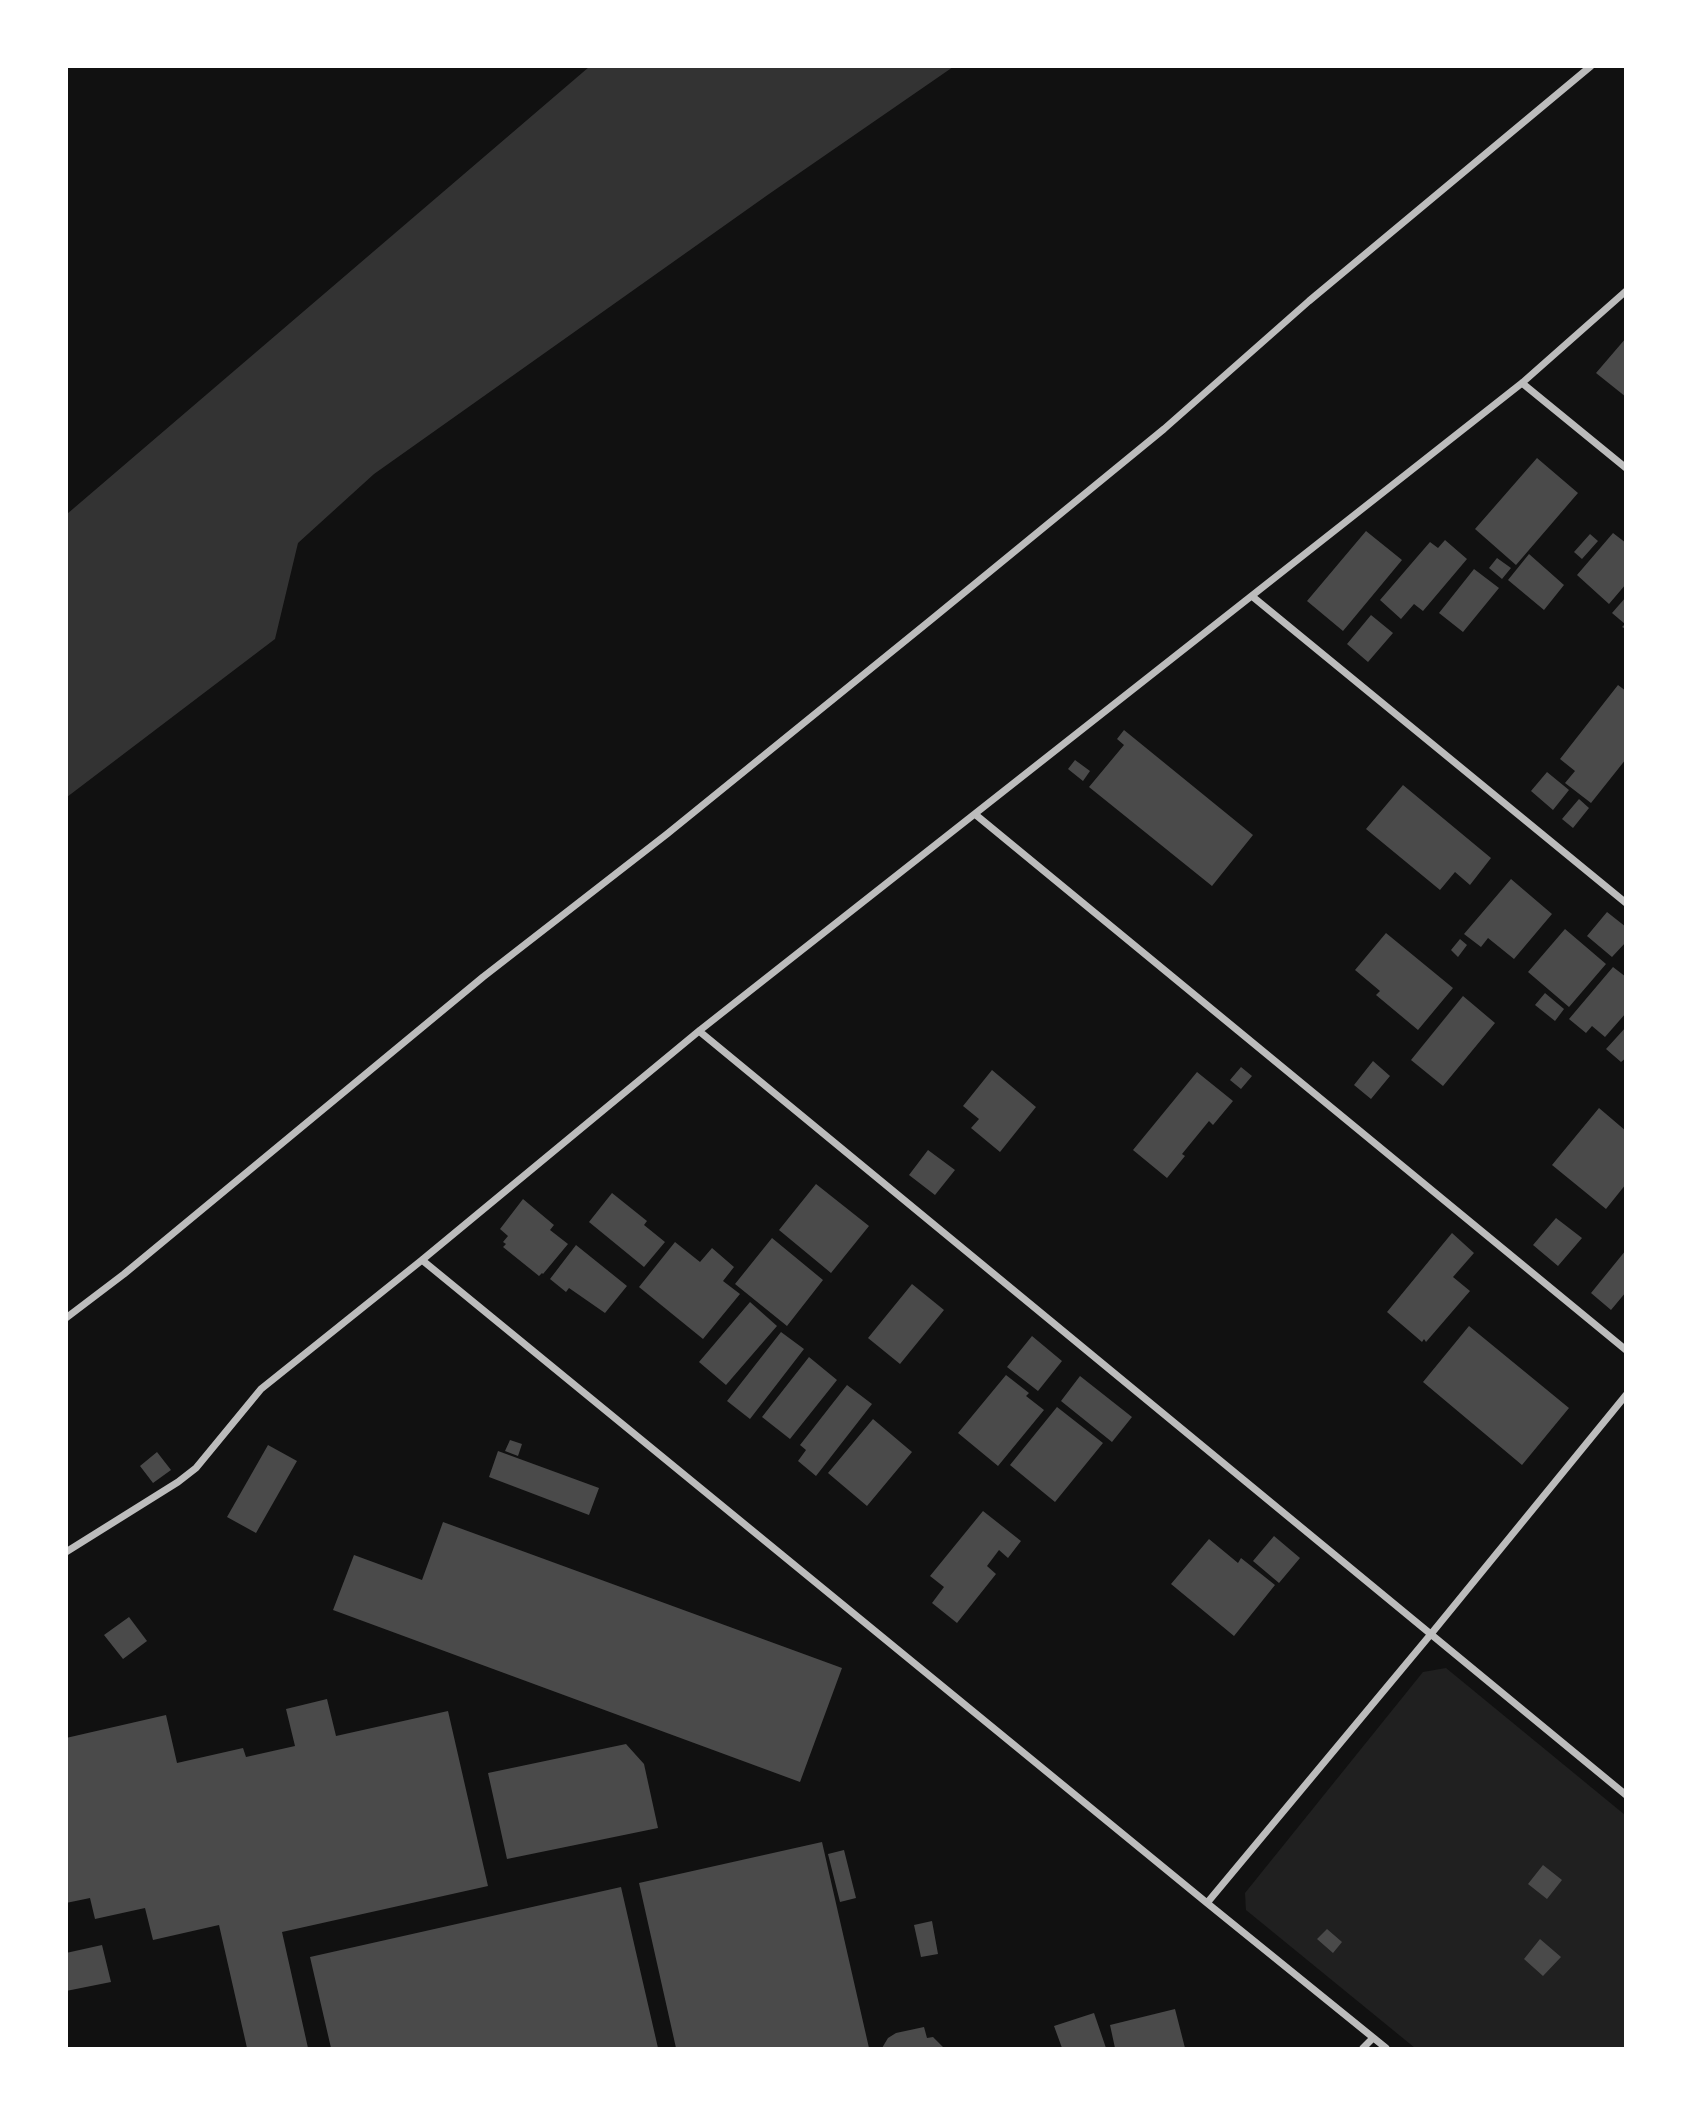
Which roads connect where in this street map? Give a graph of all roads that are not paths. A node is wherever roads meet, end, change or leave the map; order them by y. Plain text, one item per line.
1 (1591, 66) edge
2 (1626, 291) edge
3 (1522, 383) junction
4 (1626, 468) edge
5 (1253, 597) junction
6 (975, 815) junction
7 (1626, 903) edge
8 (699, 1031) junction
9 (422, 1260) junction
10 (66, 1318) edge
11 (1626, 1350) edge
12 (1626, 1395) edge
13 (66, 1552) edge
14 (1431, 1634) junction
15 (1626, 1795) edge
16 (1207, 1903) junction
17 (1373, 2038) junction
18 (1363, 2049) edge
19 (1386, 2049) edge

1 - 10 street
2 - 3 street
3 - 4 street
3 - 5 street
5 - 6 street
5 - 7 street
6 - 8 street
6 - 11 street
8 - 9 street
8 - 14 street
9 - 13 street
9 - 16 street
12 - 14 street
14 - 15 street
14 - 16 street
16 - 17 street
17 - 18 street
17 - 19 street

